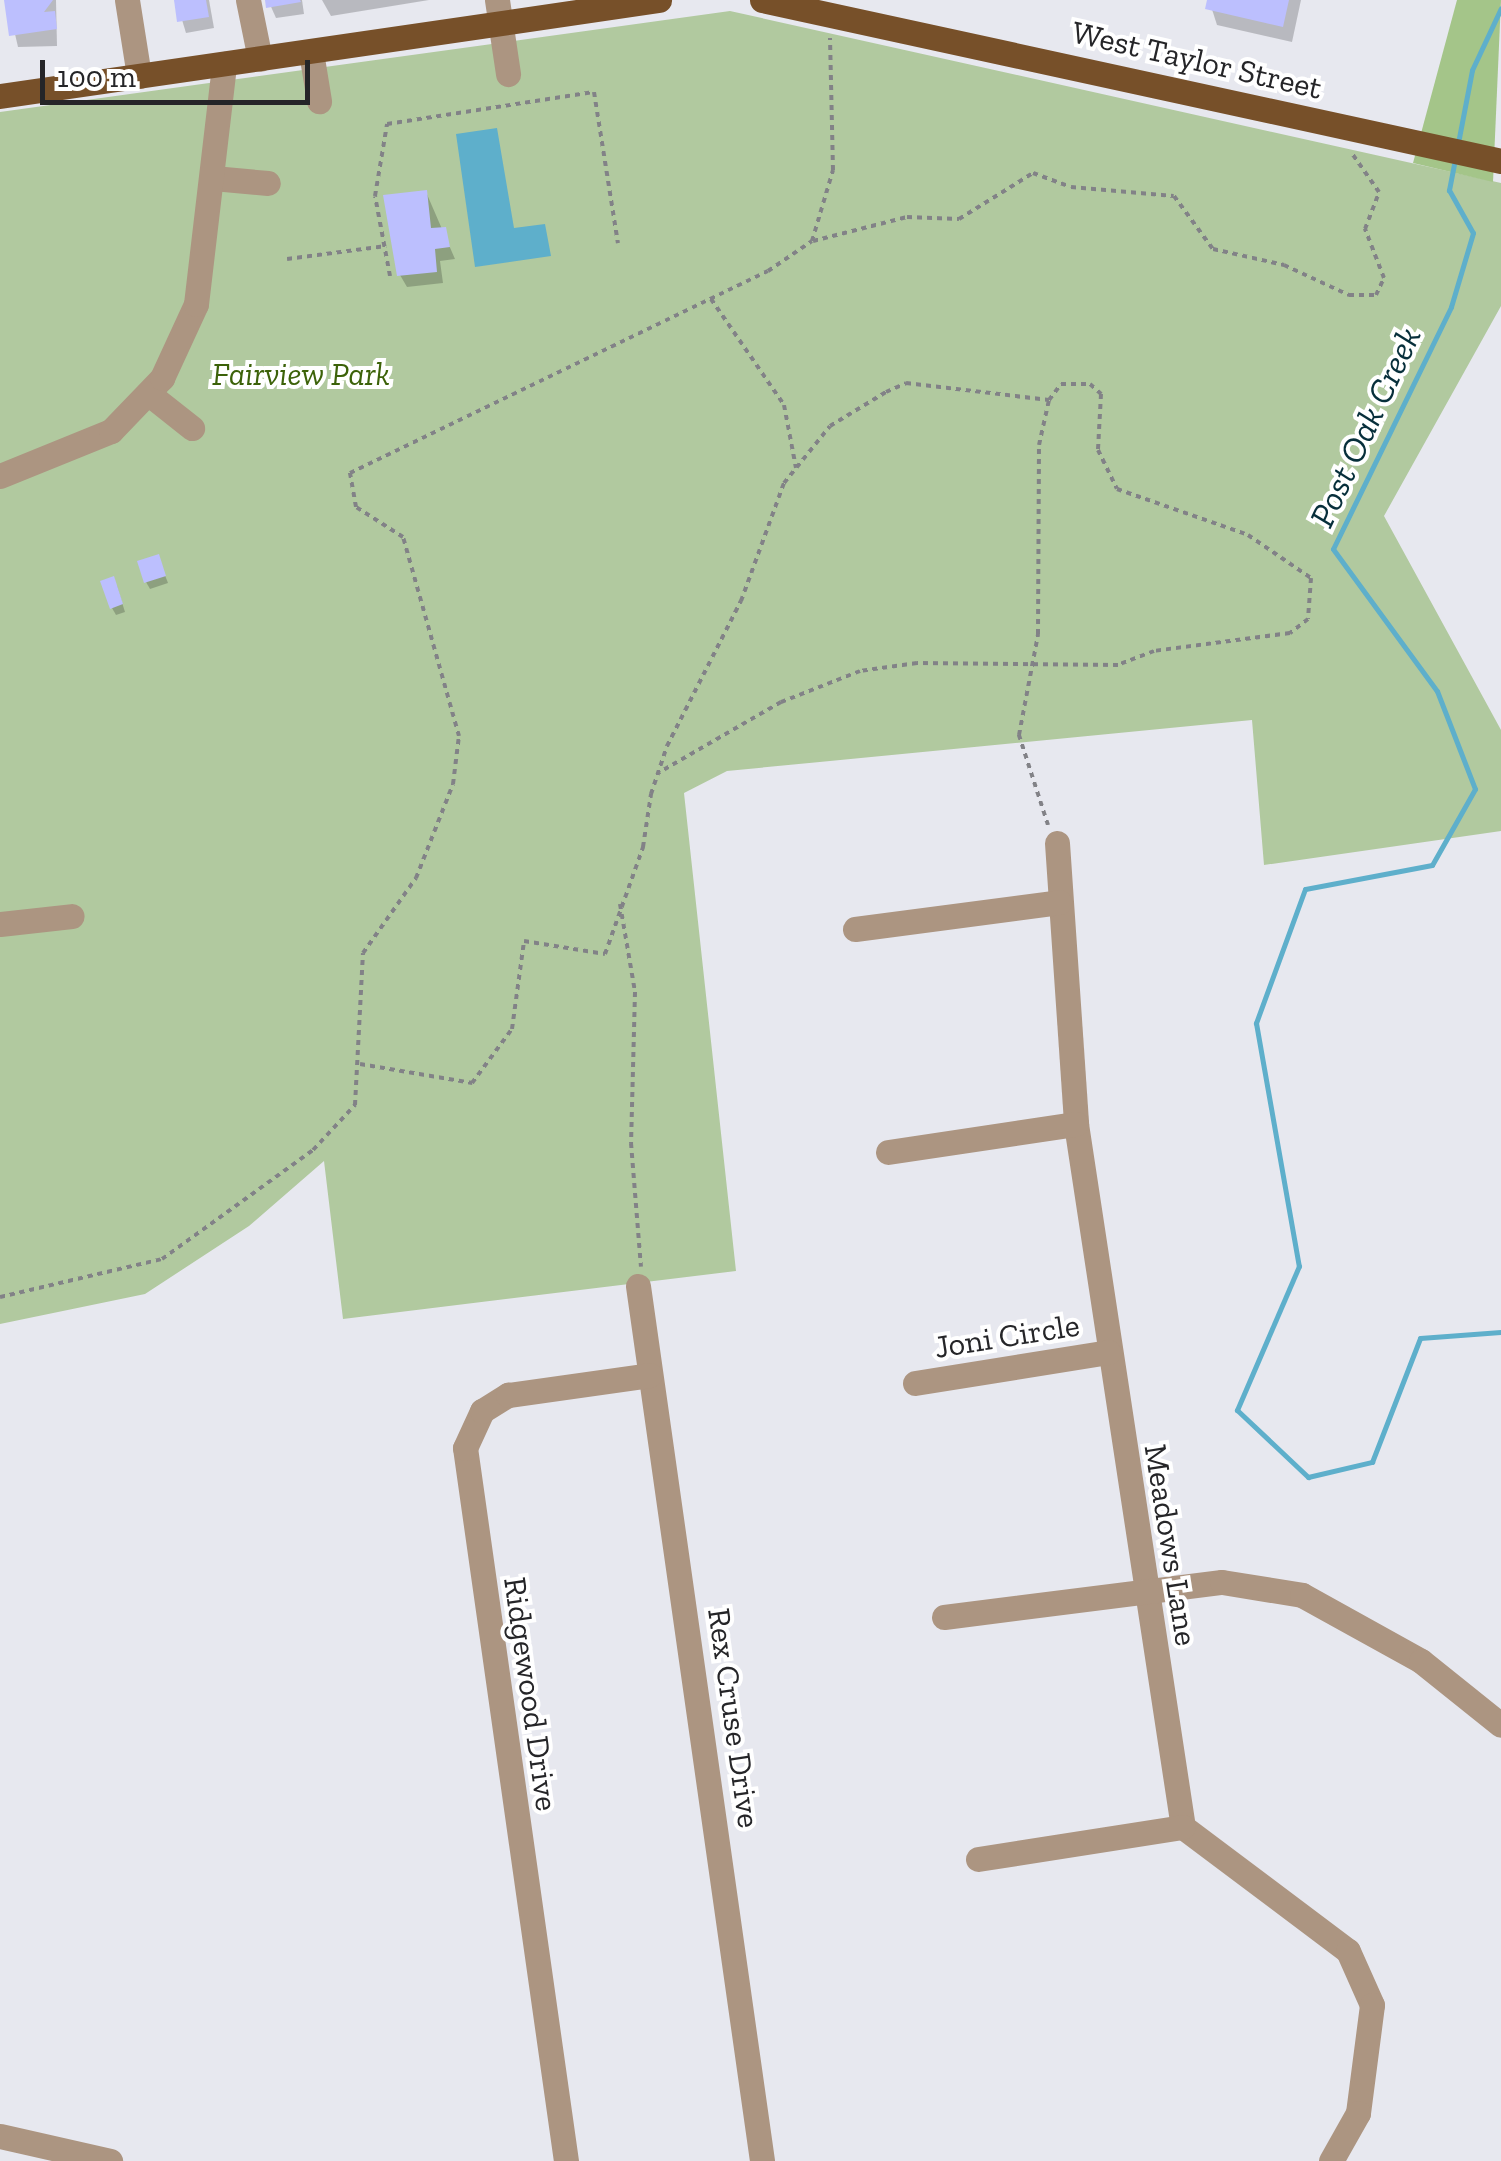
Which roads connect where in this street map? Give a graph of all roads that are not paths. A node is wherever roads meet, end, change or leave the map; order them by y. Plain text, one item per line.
1 (127, 0) edge
2 (248, 0) edge
3 (659, 0) edge
4 (762, 0) edge
5 (802, 2) edge
6 (498, 13) edge
7 (311, 52) junction
8 (260, 60) junction
9 (224, 64) junction
10 (508, 74) dead end
11 (139, 76) junction
12 (0, 96) edge
13 (319, 101) dead end
14 (1499, 161) edge
15 (213, 178) junction
16 (268, 183) dead end
17 (149, 394) junction
18 (192, 428) dead end
19 (0, 476) edge
20 (1057, 843) road end
21 (1059, 902) junction
22 (72, 916) dead end
23 (0, 924) edge
24 (854, 929) dead end
25 (1076, 1124) junction
26 (888, 1152) dead end
27 (638, 1286) road end
28 (1109, 1352) junction
29 (650, 1375) junction
30 (914, 1383) dead end
31 (1144, 1589) junction
32 (944, 1617) dead end
33 (1501, 1725) edge
34 (1183, 1827) junction
35 (978, 1859) dead end
36 (0, 2136) edge
37 (110, 2161) edge
38 (566, 2161) edge
39 (762, 2161) edge
40 (1330, 2161) edge

1 - 11 street
2 - 8 street
3 - 6 main road
4 - 5 main road, West Taylor Street
5 - 14 main road, West Taylor Street
6 - 7 main road
6 - 10 street
7 - 8 main road
7 - 13 street
8 - 9 main road
9 - 11 main road
9 - 15 street
11 - 12 main road
15 - 16 street
15 - 17 street
17 - 18 street
17 - 19 street
20 - 21 street, Meadows Lane
21 - 24 street
21 - 25 street, Meadows Lane
22 - 23 street
25 - 26 street
25 - 28 street, Meadows Lane
27 - 29 street, Rex Cruse Drive
28 - 30 street, Joni Circle
28 - 31 street, Meadows Lane
29 - 38 street, Ridgewood Drive
29 - 39 street, Rex Cruse Drive
31 - 32 street
31 - 33 street
31 - 34 street, Meadows Lane
34 - 35 street
34 - 40 street
36 - 37 street

